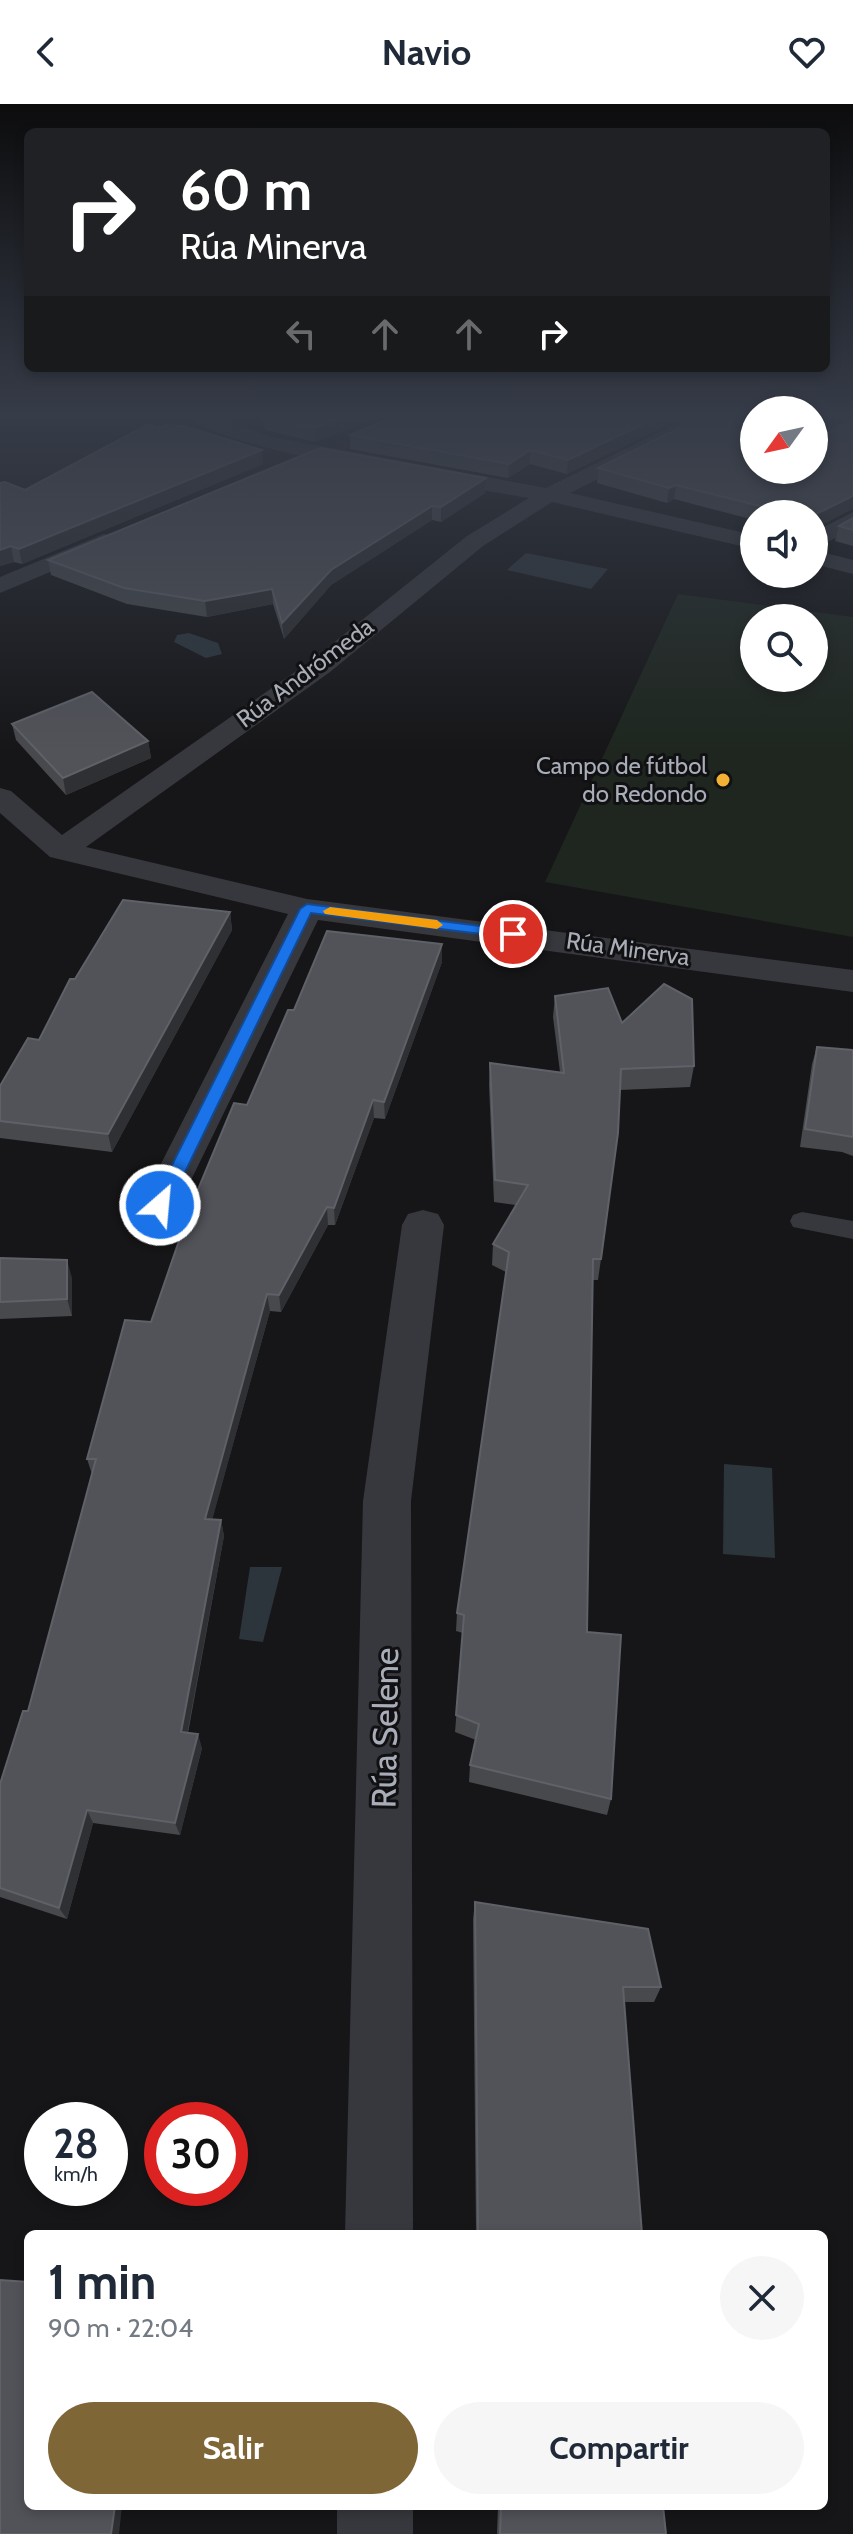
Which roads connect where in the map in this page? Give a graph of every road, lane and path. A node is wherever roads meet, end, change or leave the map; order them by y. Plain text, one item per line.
1 (498, 526) edge
2 (686, 526) edge
3 (130, 531) edge
4 (740, 539) edge
5 (828, 561) edge
6 (853, 567) edge
7 (0, 586) edge
8 (0, 797) edge
9 (61, 850) junction
10 (307, 909) junction
11 (853, 981) edge
12 (160, 1205) dead end
13 (802, 1221) dead end
14 (423, 1225) dead end
15 (853, 1230) edge
16 (379, 2230) edge
17 (375, 2510) edge
18 (375, 2534) edge

1 - 9 street, Rúa Andrómeda
2 - 4 street
3 - 7 street
5 - 6 street
8 - 9 street, Rúa Minerva
9 - 10 street, Rúa Minerva
10 - 11 street, Rúa Minerva
10 - 12 street
13 - 15 lane
14 - 16 street, Rúa Selene
17 - 18 street

